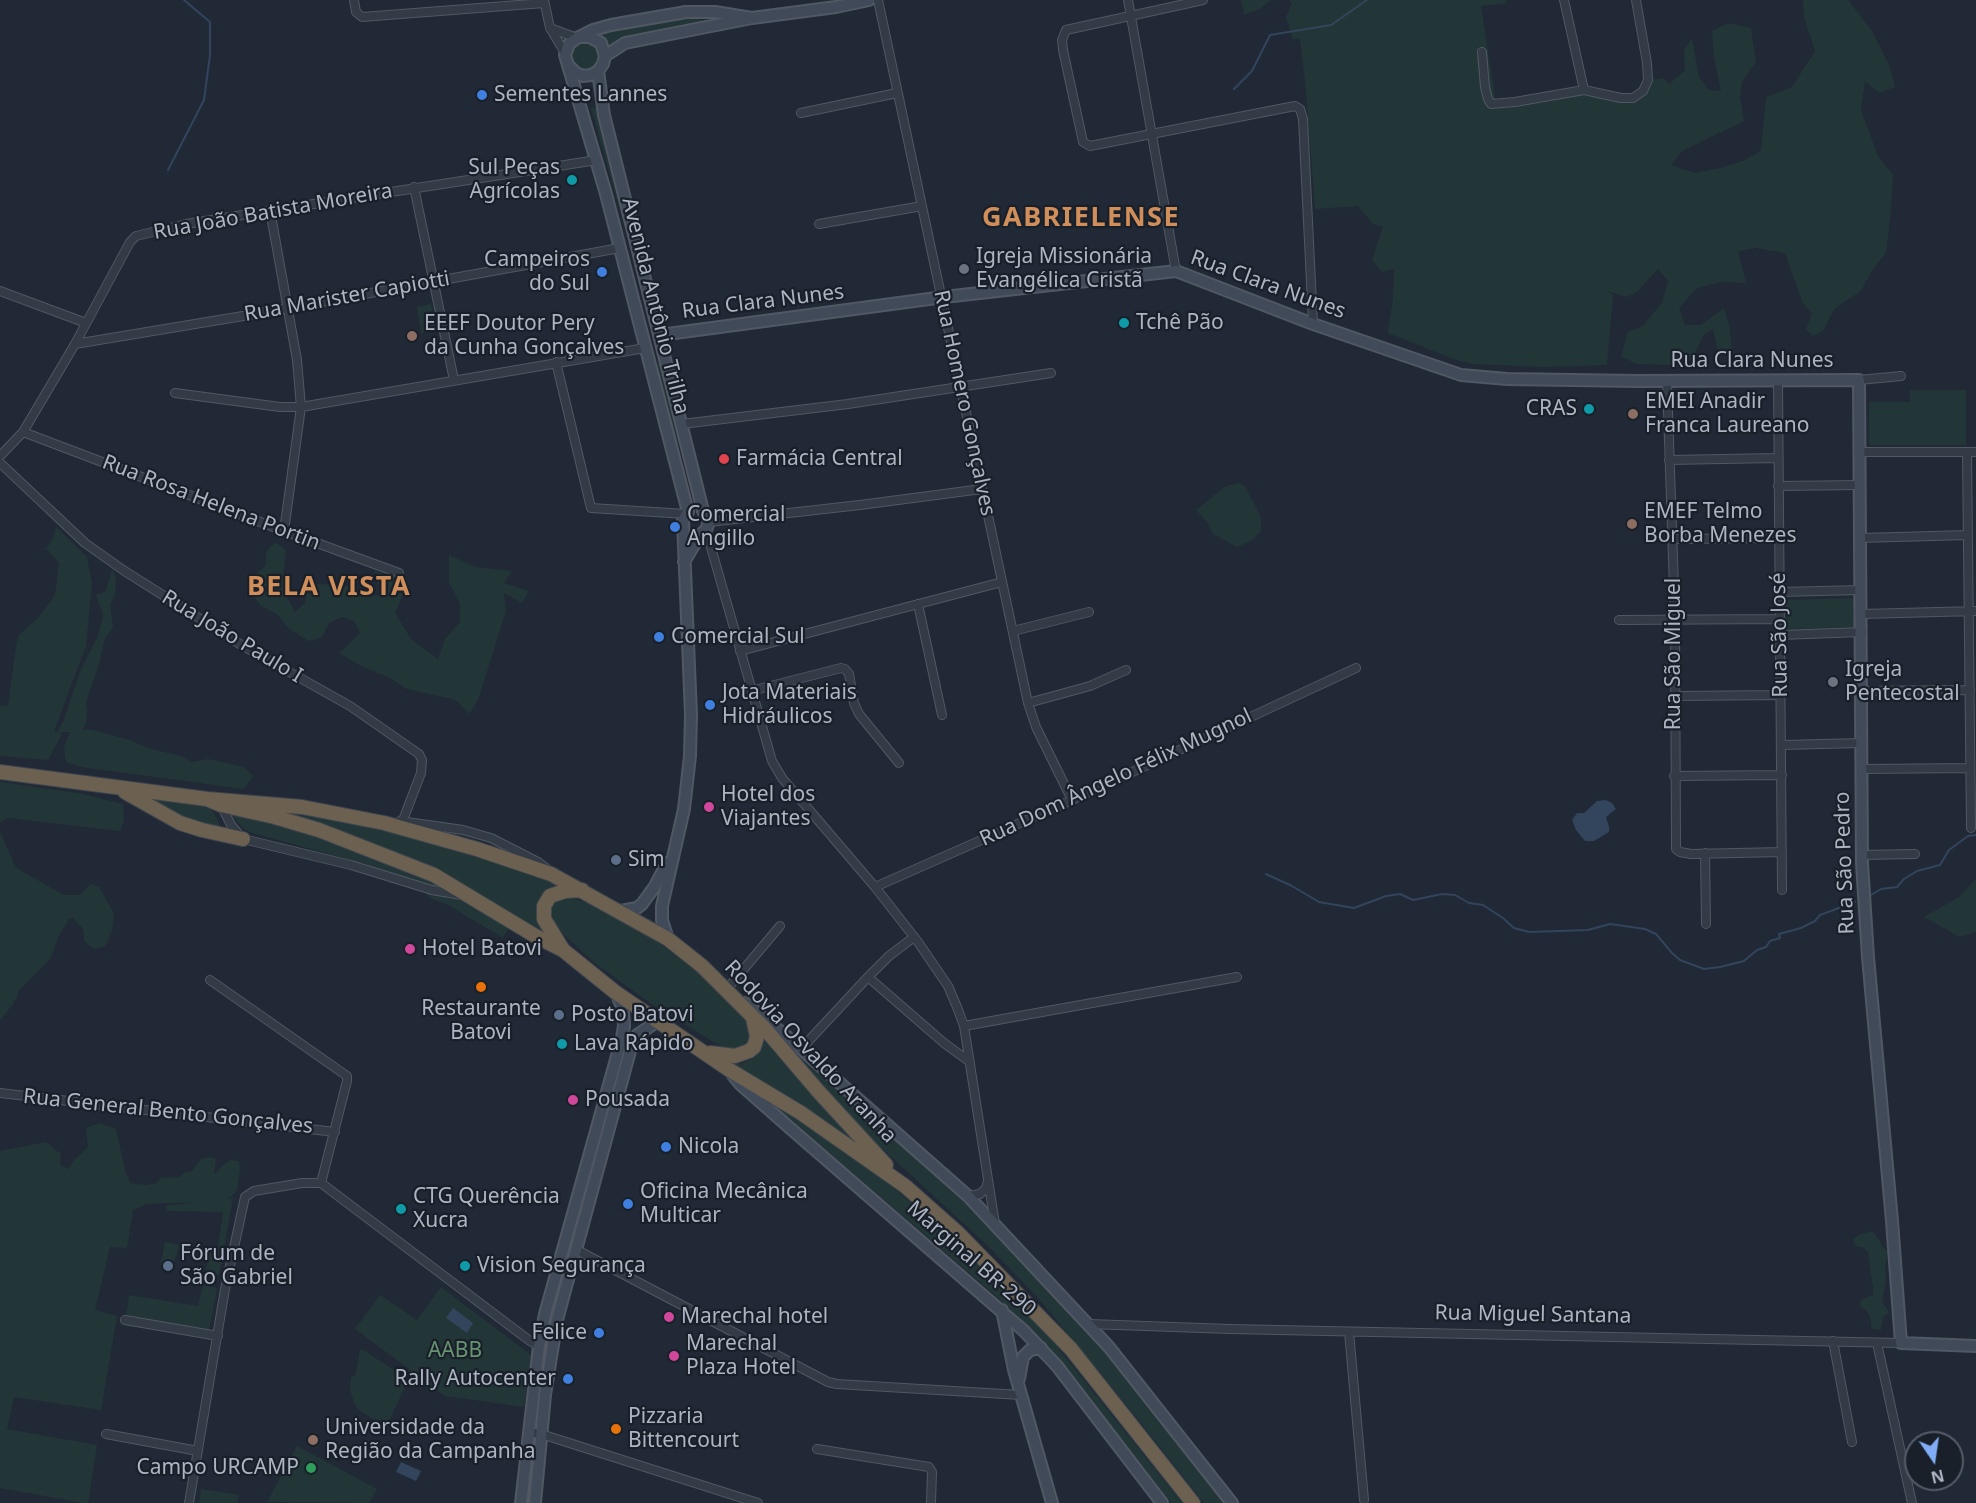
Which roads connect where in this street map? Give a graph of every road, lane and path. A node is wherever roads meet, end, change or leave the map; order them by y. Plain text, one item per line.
1 (354, 0) edge
2 (450, 0) edge
3 (869, 0) edge
4 (878, 0) edge
5 (1128, 0) edge
6 (1203, 0) edge
7 (1564, 0) edge
8 (1636, 0) edge
9 (544, 2) edge
10 (452, 10) junction
11 (1130, 15) junction
12 (752, 18) junction
13 (550, 28) junction
14 (577, 38) junction
15 (1482, 52) dead end
16 (605, 56) junction
17 (566, 58) junction
18 (598, 71) junction
19 (1584, 90) junction
20 (897, 93) junction
21 (801, 113) dead end
22 (1152, 135) junction
23 (597, 160) junction
24 (414, 187) junction
25 (922, 206) junction
26 (270, 210) junction
27 (819, 224) dead end
28 (620, 248) junction
29 (1176, 272) junction
30 (435, 282) junction
31 (0, 291) edge
32 (940, 298) junction
33 (289, 308) junction
34 (86, 323) junction
35 (1313, 324) junction
36 (660, 335) junction
37 (75, 344) junction
38 (645, 348) junction
39 (556, 362) junction
40 (1051, 373) dead end
41 (1901, 376) dead end
42 (454, 380) junction
43 (1859, 380) junction
44 (1667, 381) junction
45 (1778, 381) junction
46 (959, 388) junction
47 (175, 393) dead end
48 (301, 406) junction
49 (682, 424) junction
50 (23, 432) junction
51 (1860, 452) junction
52 (1967, 452) junction
53 (1976, 452) edge
54 (0, 456) edge
55 (1777, 458) junction
56 (1670, 460) junction
57 (0, 463) edge
58 (1859, 485) junction
59 (1778, 486) junction
60 (982, 489) junction
61 (703, 511) junction
62 (687, 513) junction
63 (684, 528) junction
64 (705, 529) junction
65 (284, 531) junction
66 (1968, 535) junction
67 (1779, 538) junction
68 (1860, 538) junction
69 (1673, 540) junction
70 (684, 562) junction
71 (1972, 563) edge
72 (399, 573) dead end
73 (1002, 582) junction
74 (1861, 590) junction
75 (1780, 592) junction
76 (918, 604) junction
77 (1973, 611) edge
78 (1089, 612) dead end
79 (1862, 614) junction
80 (1675, 618) junction
81 (1780, 619) junction
82 (1619, 620) dead end
83 (1013, 631) junction
84 (1862, 632) junction
85 (1780, 635) junction
86 (740, 651) junction
87 (1356, 668) dead end
88 (1126, 670) dead end
89 (1970, 690) junction
90 (751, 691) junction
91 (1862, 691) junction
92 (1781, 695) junction
93 (1675, 696) junction
94 (1028, 703) junction
95 (942, 715) dead end
96 (1973, 717) edge
97 (1862, 743) junction
98 (1782, 745) junction
99 (899, 763) dead end
100 (1970, 768) junction
101 (1863, 769) junction
102 (0, 772) edge
103 (1782, 775) junction
104 (1674, 776) junction
105 (112, 787) junction
106 (207, 799) junction
107 (1072, 800) junction
108 (221, 806) junction
109 (403, 820) junction
110 (384, 823) junction
111 (1971, 828) dead end
112 (243, 838) junction
113 (1782, 852) junction
114 (674, 853) junction
115 (1705, 854) junction
116 (1915, 854) dead end
117 (1862, 855) junction
118 (551, 874) junction
119 (875, 887) junction
120 (582, 890) junction
121 (1782, 890) dead end
122 (470, 897) junction
123 (621, 911) junction
124 (1706, 924) dead end
125 (780, 926) dead end
126 (914, 937) junction
127 (668, 939) junction
128 (563, 950) junction
129 (1237, 976) dead end
130 (868, 977) junction
131 (210, 980) dead end
132 (615, 992) junction
133 (731, 993) junction
134 (753, 1016) junction
135 (658, 1021) junction
136 (964, 1026) junction
137 (628, 1039) junction
138 (801, 1049) junction
139 (705, 1053) junction
140 (970, 1062) junction
141 (728, 1069) junction
142 (0, 1093) edge
143 (335, 1132) junction
144 (988, 1180) junction
145 (321, 1183) junction
146 (905, 1186) junction
147 (968, 1196) junction
148 (995, 1224) junction
149 (577, 1250) junction
150 (1002, 1310) junction
151 (125, 1320) dead end
152 (1089, 1324) junction
153 (1349, 1332) junction
154 (218, 1336) junction
155 (1833, 1341) junction
156 (1877, 1343) junction
157 (1901, 1343) junction
158 (539, 1346) junction
159 (1976, 1346) edge
160 (1041, 1348) junction
161 (1020, 1390) junction
162 (528, 1432) junction
163 (106, 1434) dead end
164 (541, 1434) junction
165 (1852, 1442) dead end
166 (817, 1449) dead end
167 (198, 1451) junction
168 (1364, 1500) dead end
169 (189, 1503) edge
170 (521, 1503) edge
171 (535, 1503) edge
172 (758, 1503) edge
173 (932, 1503) edge
174 (1052, 1503) edge
175 (1162, 1503) edge
176 (1193, 1503) edge
177 (1232, 1503) edge
178 (1912, 1503) edge

1 - 10 street
2 - 10 street
3 - 12 main road
4 - 20 street, Rua Homero Gonçalves
5 - 11 street
6 - 11 street
7 - 19 street
8 - 19 street
9 - 10 street
9 - 13 street
11 - 22 street
11 - 22 street
12 - 14 main road
12 - 16 main road
13 - 14 street
13 - 17 street
14 - 16 main road
14 - 17 main road
15 - 19 street
16 - 18 main road
17 - 18 main road
17 - 23 main road, Avenida Antônio Trilha
18 - 36 main road, Avenida Antônio Trilha
20 - 21 street
20 - 25 street, Rua Homero Gonçalves
22 - 29 street
22 - 35 street
23 - 24 street, Rua João Batista Moreira
23 - 28 main road, Avenida Antônio Trilha
24 - 26 street, Rua João Batista Moreira
24 - 30 street
25 - 27 street
25 - 32 street, Rua Homero Gonçalves
26 - 33 street
26 - 34 street, Rua João Batista Moreira
28 - 30 street, Rua Marister Capiotti
28 - 38 main road, Avenida Antônio Trilha
29 - 32 main road, Rua Clara Nunes
29 - 35 main road, Rua Clara Nunes
30 - 33 street, Rua Marister Capiotti
30 - 42 street
31 - 34 street
32 - 36 main road, Rua Clara Nunes
32 - 46 street, Rua Homero Gonçalves
33 - 37 street, Rua Marister Capiotti
33 - 48 street
34 - 37 street, Rua João Batista Moreira
35 - 44 main road, Rua Clara Nunes
36 - 49 main road, Avenida Antônio Trilha
37 - 50 street, Rua João Batista Moreira
38 - 39 street
38 - 62 main road, Avenida Antônio Trilha
39 - 42 street
39 - 62 street
40 - 46 street
41 - 43 street
42 - 48 street
43 - 45 main road, Rua Clara Nunes
43 - 51 main road, Rua São Pedro
44 - 45 main road, Rua Clara Nunes
44 - 56 street, Rua São Miguel
45 - 55 street, Rua São José
46 - 49 street
46 - 60 street, Rua Homero Gonçalves
47 - 48 street
48 - 65 street
49 - 61 main road, Avenida Antônio Trilha
50 - 54 street, Rua João Batista Moreira
50 - 65 street, Rua Rosa Helena Portin
51 - 52 street
51 - 58 main road, Rua São Pedro
52 - 53 street
52 - 66 street
55 - 56 street
55 - 59 street, Rua São José
56 - 69 street, Rua São Miguel
57 - 109 street, Rua João Paulo I
58 - 59 street
58 - 68 main road, Rua São Pedro
59 - 67 street, Rua São José
60 - 64 street
60 - 73 street, Rua Homero Gonçalves
61 - 62 main road
61 - 64 main road, Avenida Antônio Trilha
62 - 63 main road, Avenida Antônio Trilha
63 - 64 main road
63 - 70 main road, Avenida Antônio Trilha
64 - 70 main road
64 - 86 street
65 - 72 street, Rua Rosa Helena Portin
66 - 68 street
66 - 71 street
67 - 69 street
67 - 75 street, Rua São José
68 - 74 main road, Rua São Pedro
69 - 80 street, Rua São Miguel
70 - 114 main road, Avenida Antônio Trilha
71 - 77 street
73 - 76 street
73 - 83 street, Rua Homero Gonçalves
74 - 75 street
74 - 79 main road, Rua São Pedro
75 - 81 street, Rua São José
76 - 86 street
76 - 95 street
77 - 79 street
77 - 89 street
78 - 83 street
79 - 84 main road, Rua São Pedro
80 - 81 street
80 - 82 street
80 - 93 street, Rua São Miguel
81 - 85 street, Rua São José
83 - 94 street, Rua Homero Gonçalves
84 - 85 street
84 - 91 main road, Rua São Pedro
85 - 92 street, Rua São José
86 - 90 street
87 - 107 street, Rua Dom Ângelo Félix Mugnol
88 - 94 street
89 - 91 street
89 - 96 street
90 - 99 street
90 - 119 street
91 - 97 main road, Rua São Pedro
92 - 93 street
92 - 98 street, Rua São José
93 - 104 street, Rua São Miguel
94 - 107 street, Rua Homero Gonçalves
96 - 100 street
97 - 98 street
97 - 101 main road, Rua São Pedro
98 - 103 street, Rua São José
100 - 101 street
100 - 111 street
101 - 117 main road, Rua São Pedro
102 - 105 highway, Rodovia Osvaldo Aranha
103 - 104 street
103 - 113 street, Rua São José
104 - 115 street, Rua São Miguel
105 - 106 highway, Rodovia Osvaldo Aranha
105 - 112 highway
106 - 108 highway, Rodovia Osvaldo Aranha
106 - 110 highway, Rodovia Osvaldo Aranha
107 - 119 street, Rua Dom Ângelo Félix Mugnol
108 - 112 street
108 - 122 highway, Rodovia Osvaldo Aranha
109 - 110 street
109 - 118 street
110 - 118 highway, Rodovia Osvaldo Aranha
112 - 122 street
113 - 115 street
113 - 121 street, Rua São José
114 - 123 main road, Avenida Antônio Trilha
114 - 127 main road, Avenida Antônio Trilha
115 - 124 street
116 - 117 street
117 - 157 main road, Rua São Pedro
118 - 120 highway, Rodovia Osvaldo Aranha
119 - 126 street
120 - 123 highway, Rodovia Osvaldo Aranha
120 - 128 highway
122 - 128 highway, Rodovia Osvaldo Aranha
123 - 127 highway, Rodovia Osvaldo Aranha
125 - 133 street
126 - 130 street
126 - 136 street
127 - 133 highway, Rodovia Osvaldo Aranha
128 - 132 highway, Rodovia Osvaldo Aranha
129 - 136 street
130 - 138 street
130 - 140 street
131 - 143 street
132 - 135 highway, Rodovia Osvaldo Aranha
132 - 137 main road
133 - 134 highway, Rodovia Osvaldo Aranha
133 - 138 main road
134 - 139 highway
134 - 146 highway, Rodovia Osvaldo Aranha
135 - 137 main road
135 - 139 highway, Rodovia Osvaldo Aranha
136 - 140 street
137 - 149 main road
137 - 158 main road
138 - 147 main road
139 - 141 highway, Rodovia Osvaldo Aranha
140 - 144 street
141 - 146 highway, Rodovia Osvaldo Aranha
141 - 150 main road, Marginal BR-290
142 - 143 street, Rua General Bento Gonçalves
143 - 145 street, Rua General Bento Gonçalves
144 - 147 street
144 - 148 street
145 - 154 street
145 - 158 street
146 - 176 highway, Rodovia Osvaldo Aranha
147 - 148 main road
148 - 152 main road
149 - 161 street
149 - 164 main road
150 - 160 main road, Marginal BR-290
150 - 161 main road
151 - 154 street
152 - 153 street, Rua Miguel Santana
152 - 177 main road
153 - 155 street, Rua Miguel Santana
153 - 168 street
154 - 167 street
155 - 156 street, Rua Miguel Santana
155 - 165 street
156 - 157 street, Rua Miguel Santana
156 - 178 street
157 - 159 main road, Rua Miguel Santana
158 - 162 main road
160 - 161 main road
160 - 175 main road, Marginal BR-290
161 - 174 main road
162 - 164 street
162 - 170 main road
163 - 167 street
164 - 171 main road
164 - 172 street
166 - 173 street
167 - 169 street

